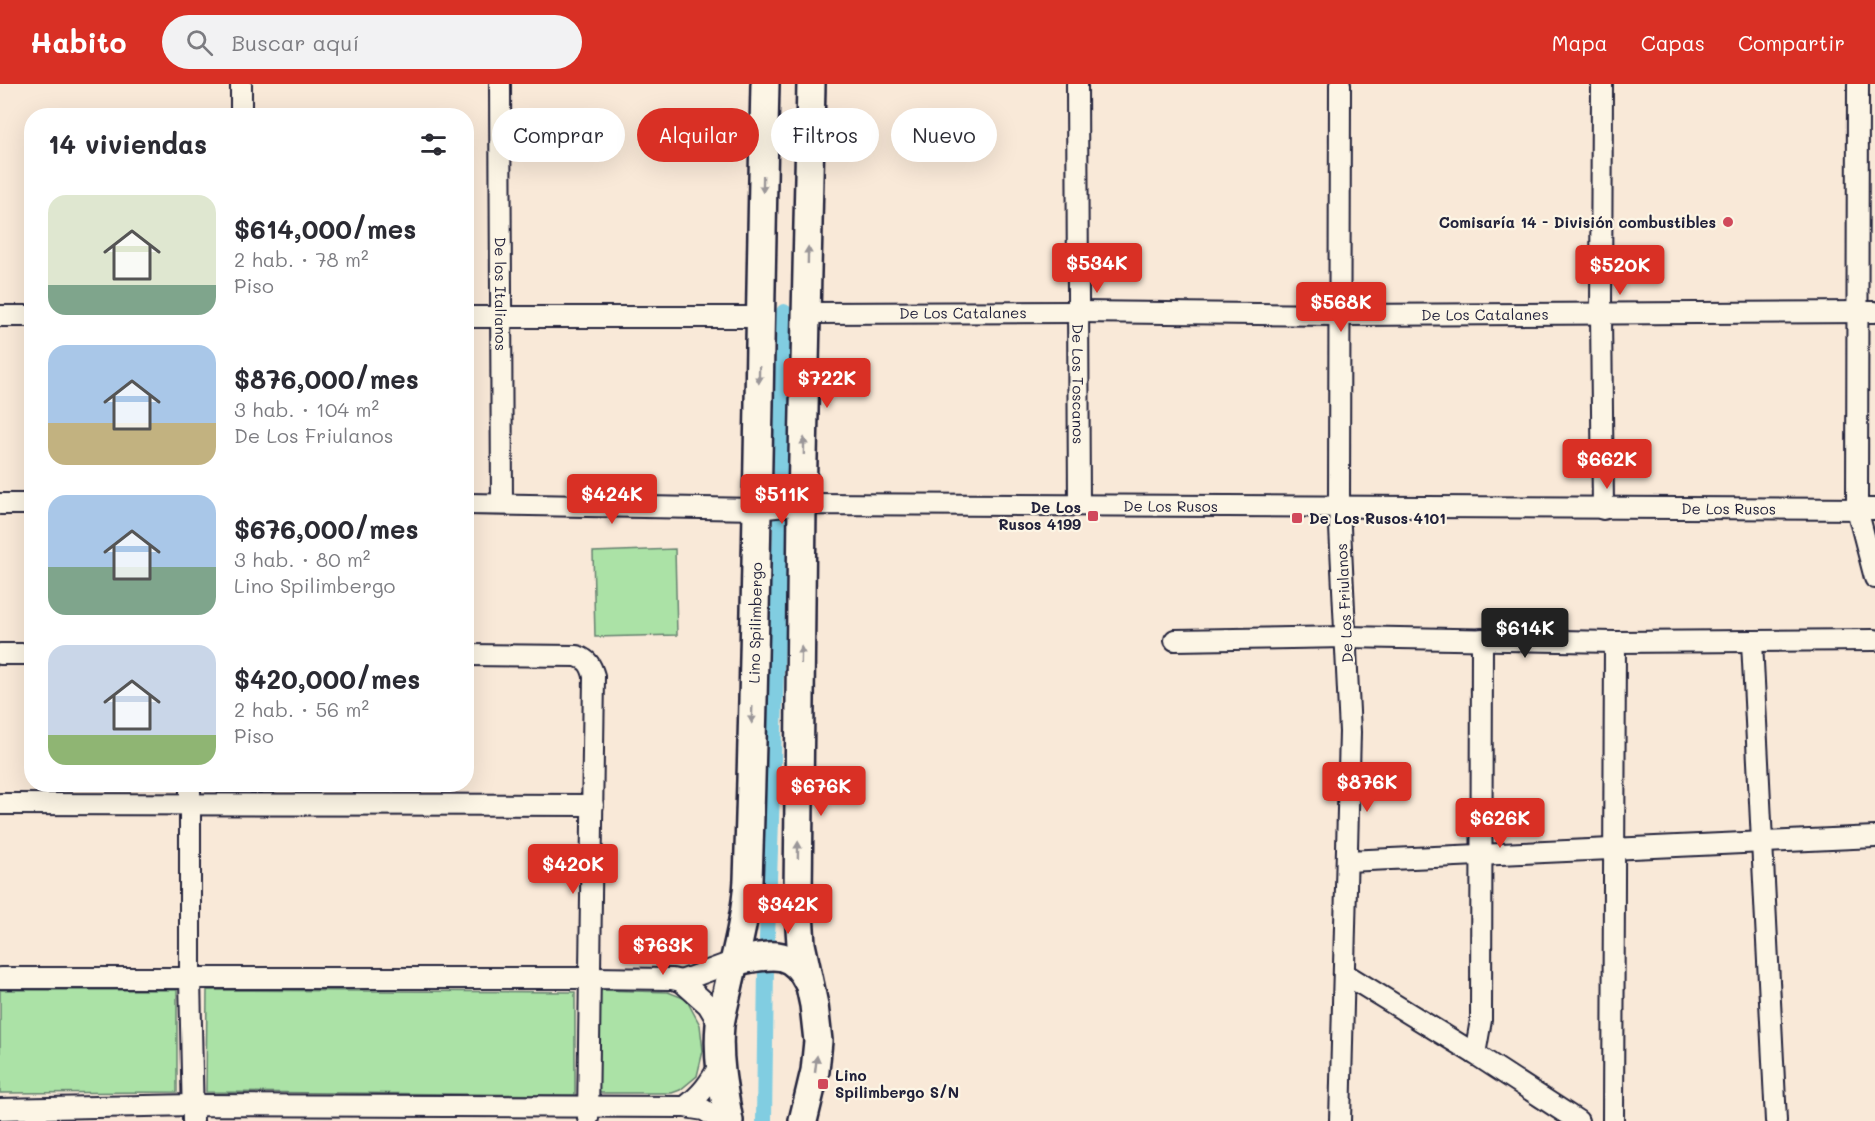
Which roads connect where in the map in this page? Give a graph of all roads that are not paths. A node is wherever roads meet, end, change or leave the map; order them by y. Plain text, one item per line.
1 (240, 84) edge
2 (500, 84) edge
3 (765, 84) edge
4 (811, 84) edge
5 (1077, 84) edge
6 (1340, 84) edge
7 (1602, 84) edge
8 (1858, 84) edge
9 (241, 108) edge
10 (1078, 312) junction
11 (1867, 312) edge
12 (807, 313) junction
13 (1601, 313) junction
14 (1339, 315) junction
15 (0, 316) edge
16 (24, 316) edge
17 (474, 316) edge
18 (501, 316) junction
19 (760, 317) junction
20 (0, 504) edge
21 (24, 504) edge
22 (474, 504) edge
23 (502, 504) junction
24 (802, 504) junction
25 (1079, 505) junction
26 (1339, 507) junction
27 (758, 509) junction
28 (1603, 509) junction
29 (1866, 509) edge
30 (1875, 578) edge
31 (1346, 637) junction
32 (1482, 639) junction
33 (1175, 640) dead end
34 (1875, 640) edge
35 (1614, 642) junction
36 (1752, 642) junction
37 (0, 654) edge
38 (24, 654) edge
39 (474, 655) edge
40 (190, 792) edge
41 (0, 804) edge
42 (190, 805) junction
43 (593, 805) junction
44 (1875, 837) edge
45 (1761, 842) junction
46 (1614, 849) junction
47 (1481, 854) junction
48 (1347, 861) junction
49 (735, 961) junction
50 (1344, 974) junction
51 (0, 978) edge
52 (190, 978) junction
53 (590, 978) junction
54 (681, 981) junction
55 (808, 982) junction
56 (720, 1025) junction
57 (1475, 1054) junction
58 (720, 1064) junction
59 (685, 1107) junction
60 (0, 1109) edge
61 (193, 1113) edge
62 (332, 1113) edge
63 (588, 1114) edge
64 (802, 1119) edge
65 (721, 1121) edge
66 (729, 1121) edge
67 (1340, 1121) edge
68 (1578, 1121) edge
69 (1612, 1121) edge
70 (1776, 1121) edge

1 - 9 street
2 - 18 street, De los Italianos
3 -> 19 main road, Lino Spilimbergo
12 -> 4 main road
5 - 10 street, De Los Toscanos
6 - 14 street, De Los Friulanos
7 - 13 street
8 - 11 street
10 - 12 street, De Los Catalanes
10 - 14 street, De Los Catalanes
10 - 25 street, De Los Toscanos
11 - 13 street, De Los Catalanes
11 - 29 street
24 -> 12 main road
13 - 14 street, De Los Catalanes
13 - 28 street
14 - 26 street, De Los Friulanos
15 - 16 street
17 - 18 street
18 - 19 street
18 - 23 street, De los Italianos
19 -> 27 main road, Lino Spilimbergo
20 - 21 street
22 - 23 street, De Los Rusos
23 - 27 street, De Los Rusos
24 - 25 street, De Los Rusos
24 - 27 street, De Los Rusos
55 -> 24 main road
25 - 26 street, De Los Rusos
26 - 28 street, De Los Rusos
26 - 31 street, De Los Friulanos
27 -> 49 main road, Lino Spilimbergo
28 - 29 street, De Los Rusos
29 - 30 street
31 - 32 street
31 - 33 street
31 - 48 street, De Los Friulanos
32 - 35 street
32 - 47 street
34 - 36 street
35 - 36 street
35 - 46 street
36 - 45 street
37 - 38 street
39 - 43 street
40 - 42 street
41 - 42 street
42 - 43 street
42 - 52 street
43 - 53 street
44 - 45 street
45 - 46 street
45 - 70 street
46 - 47 street
46 - 69 street
47 - 48 street
47 - 57 street
48 - 50 street, De Los Friulanos
49 - 54 street
49 - 55 main road
49 - 56 main road, Lino Spilimbergo
50 - 57 street
50 - 67 street, De Los Friulanos
51 - 52 street
52 - 53 street
52 - 61 street
53 - 54 street
53 - 63 street
54 - 56 street
64 -> 55 main road
56 - 58 main road, Lino Spilimbergo
57 - 68 street
58 - 59 street
58 - 66 main road, Lino Spilimbergo
59 - 63 street
59 - 65 street
60 - 61 street
61 - 62 street
62 - 63 street

